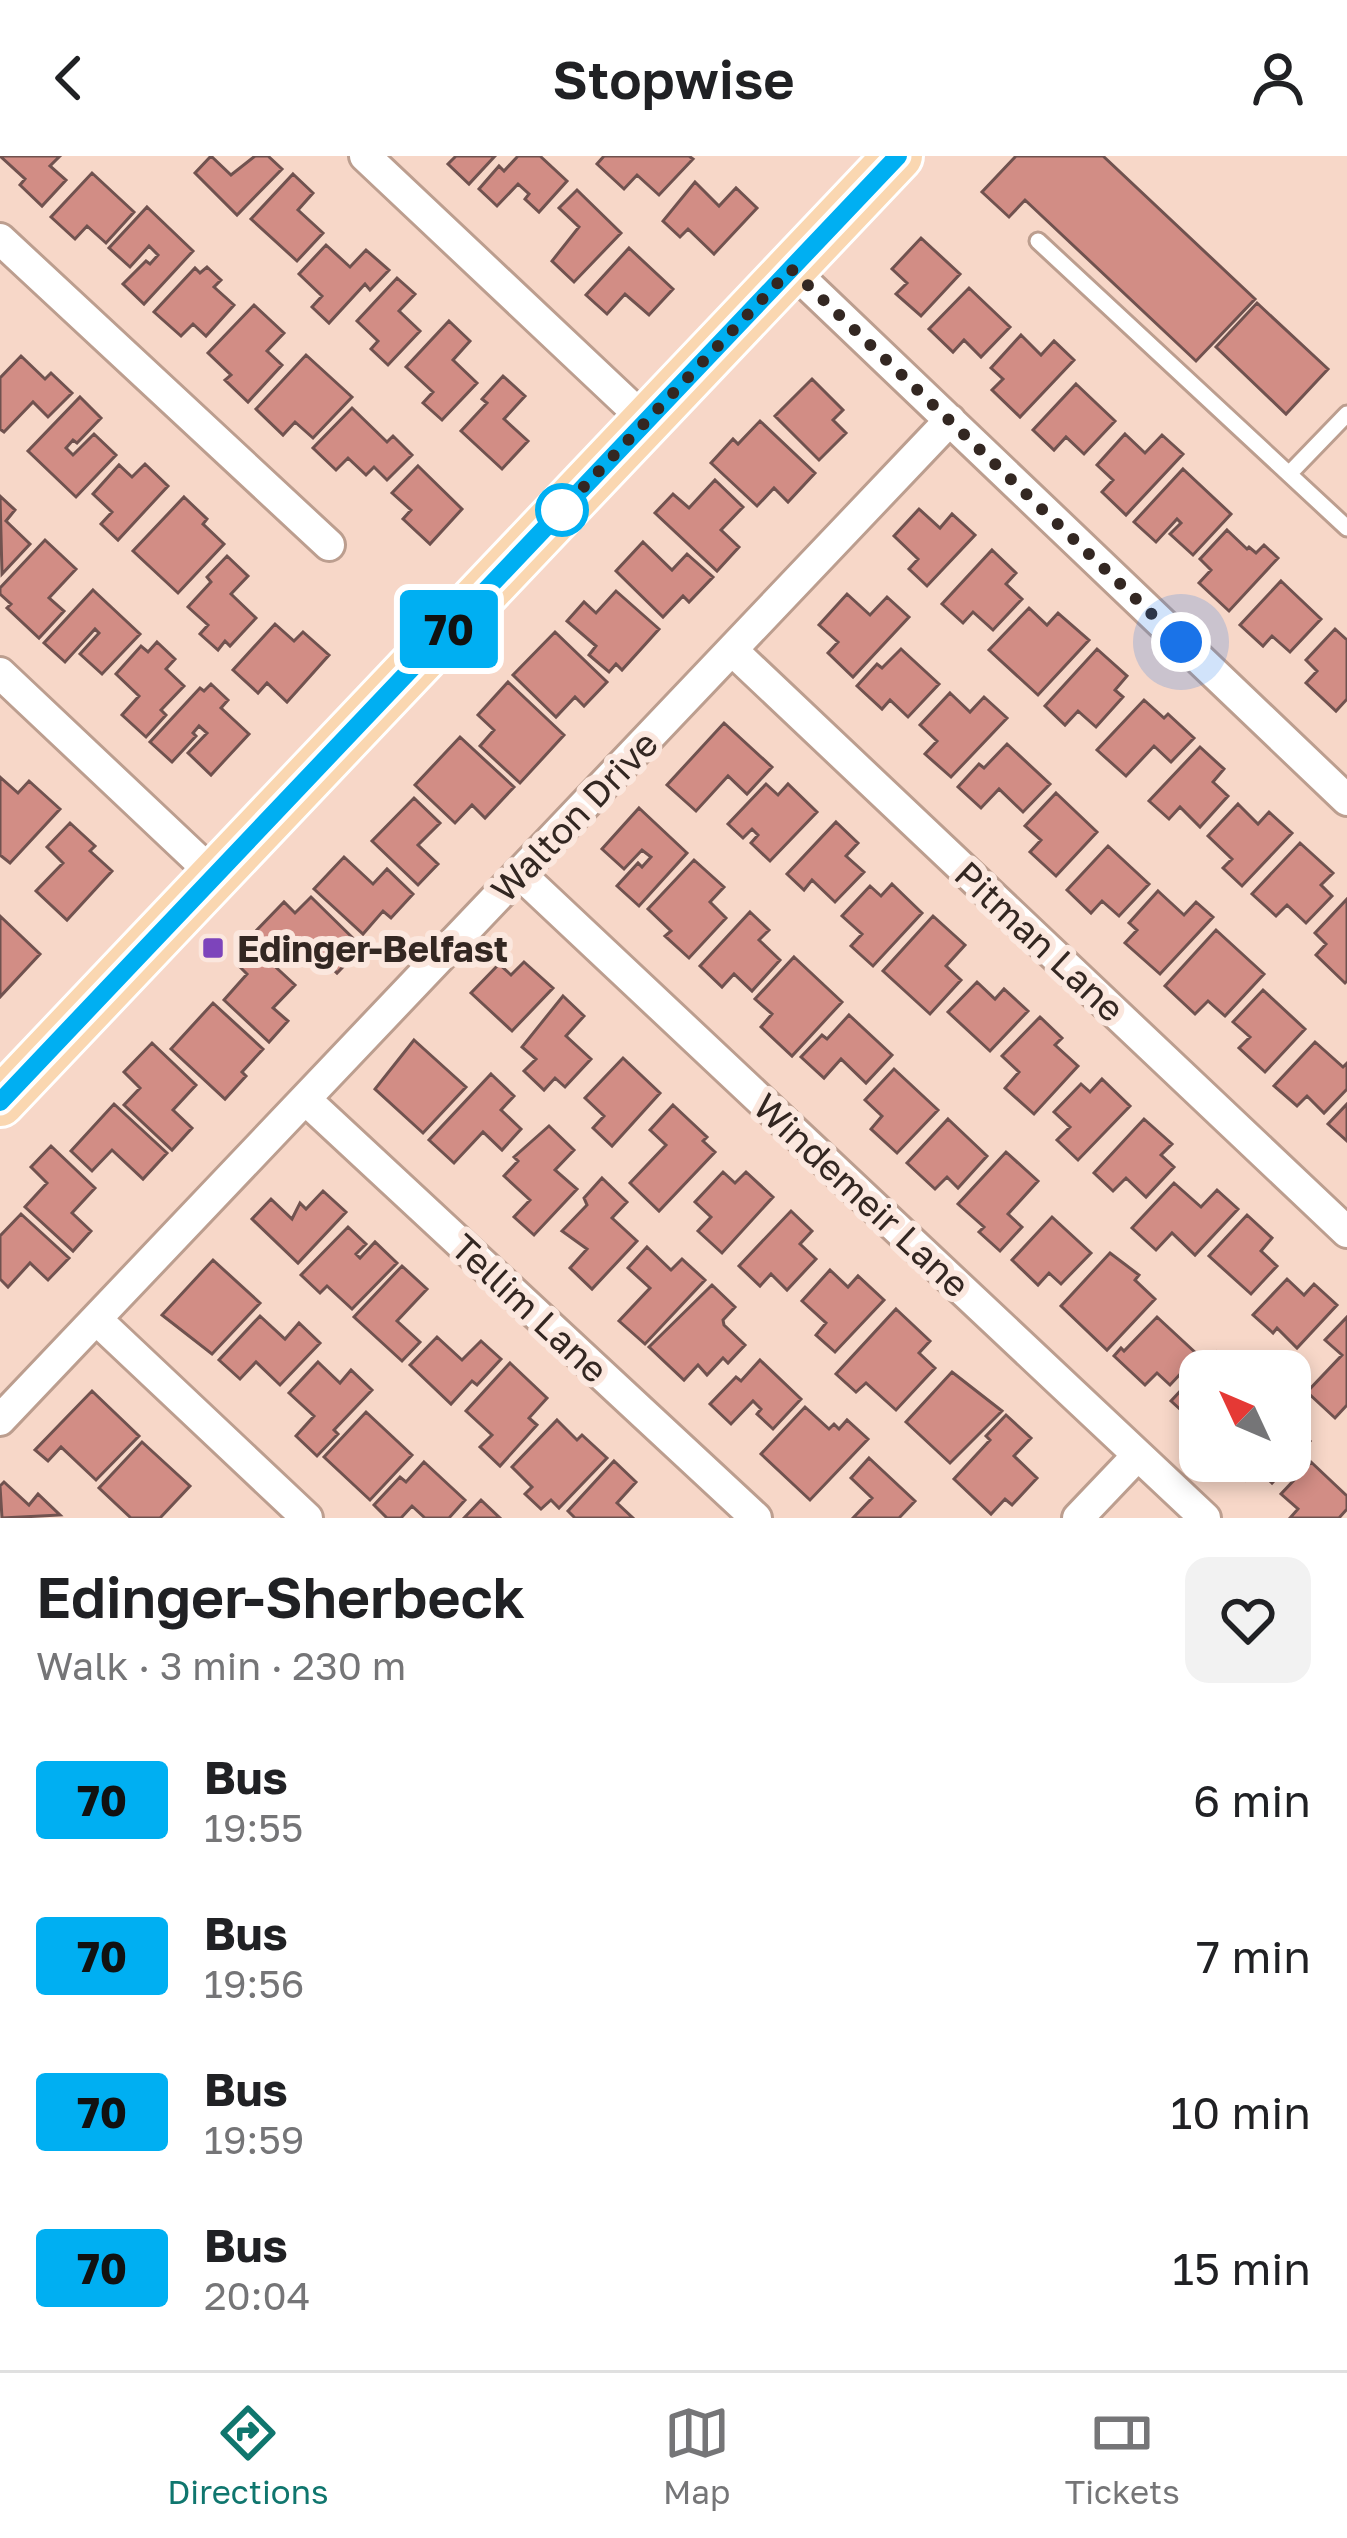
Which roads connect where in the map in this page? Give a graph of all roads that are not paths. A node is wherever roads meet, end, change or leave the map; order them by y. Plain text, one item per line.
1 (365, 156) edge
2 (898, 156) edge
3 (0, 239) edge
4 (1038, 241) dead end
5 (791, 269) junction
6 (1345, 418) edge
7 (646, 421) junction
8 (950, 421) junction
9 (1289, 474) junction
10 (1347, 528) edge
11 (329, 545) dead end
12 (732, 650) junction
13 (0, 674) edge
14 (1347, 800) edge
15 (519, 873) junction
16 (215, 876) junction
17 (305, 1099) junction
18 (0, 1102) edge
19 (1347, 1232) edge
20 (96, 1319) junction
21 (0, 1420) edge
22 (1138, 1455) junction
23 (307, 1518) edge
24 (756, 1518) edge
25 (1078, 1518) edge
26 (1205, 1518) edge

1 - 7 street
2 - 5 main road
3 - 11 street
4 - 9 lane
5 - 7 main road
5 - 8 street
6 - 9 lane
7 - 16 main road
8 - 12 street, Walton Drive
8 - 14 street
9 - 10 lane
12 - 15 street, Walton Drive
12 - 19 street, Pitman Lane
13 - 16 street
15 - 17 street, Walton Drive
15 - 22 street, Windemeir Lane
16 - 18 main road
17 - 20 street, Walton Drive
17 - 24 street, Tellim Lane
20 - 21 street, Walton Drive
20 - 23 street
22 - 25 street
22 - 26 street, Windemeir Lane

